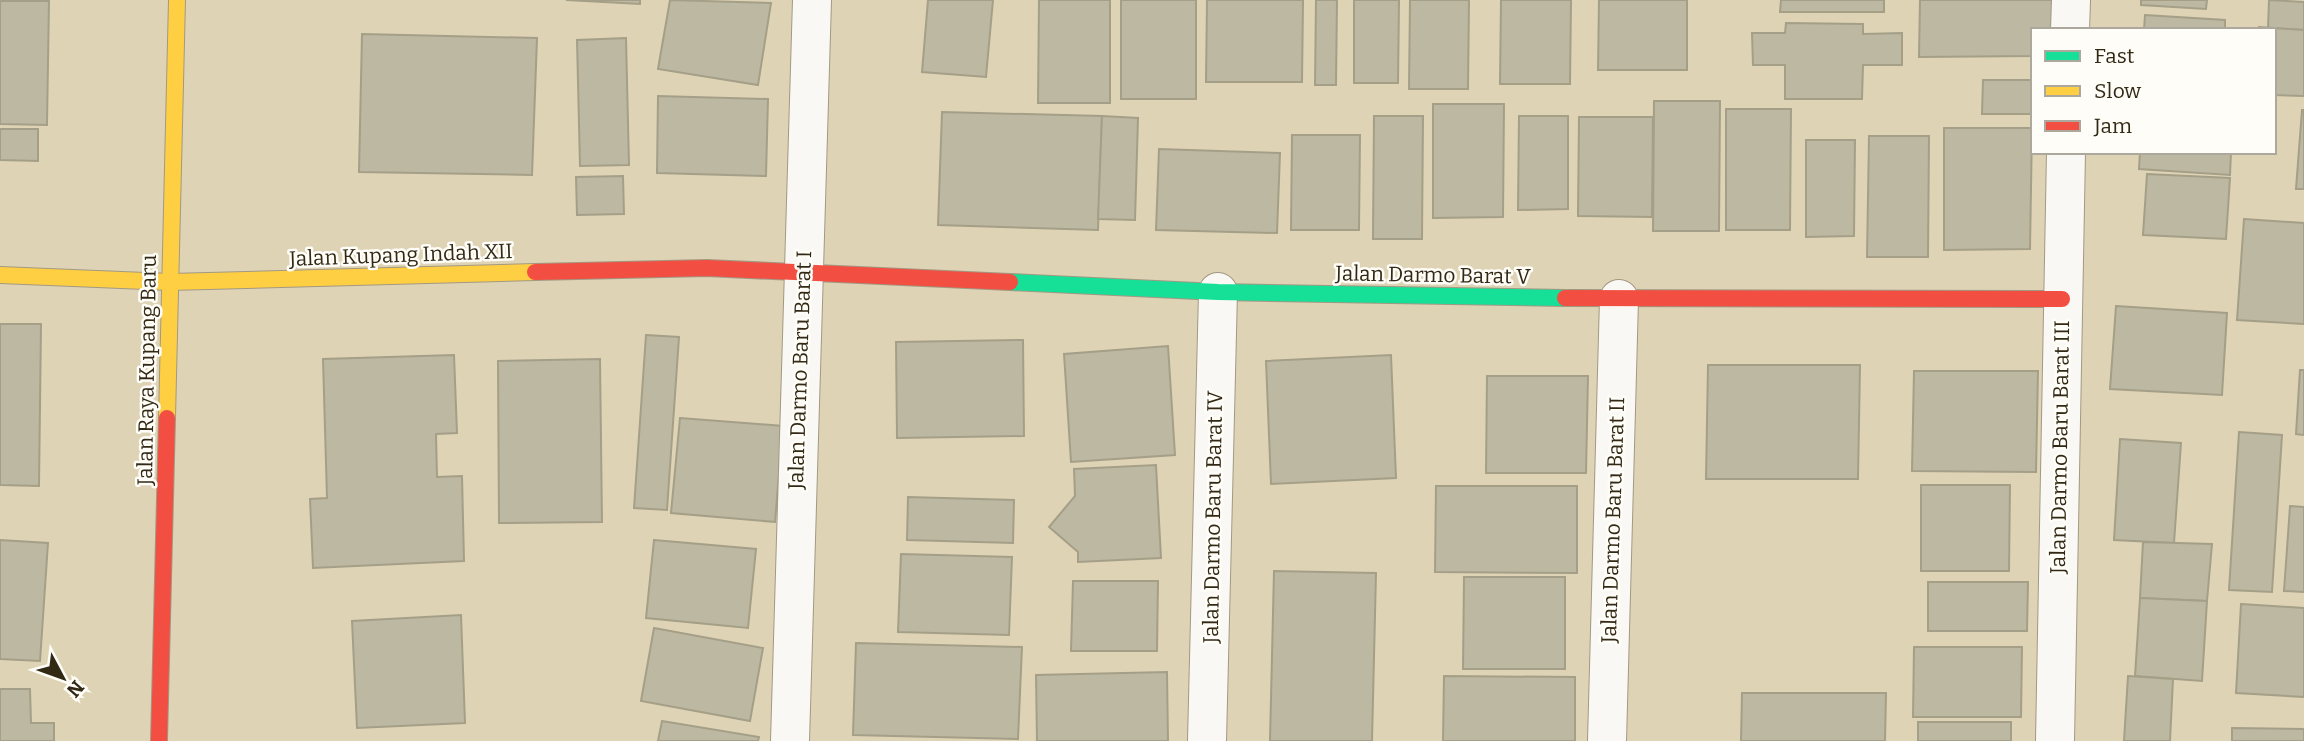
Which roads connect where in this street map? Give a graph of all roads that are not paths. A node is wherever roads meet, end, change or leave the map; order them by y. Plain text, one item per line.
1 (177, 0) edge
2 (812, 0) edge
3 (2070, 0) edge
4 (2070, 28) edge
5 (2066, 154) edge
6 (803, 273) junction
7 (0, 275) edge
8 (170, 282) junction
9 (1218, 292) junction
10 (1619, 299) junction
11 (2062, 299) junction
12 (159, 741) edge
13 (790, 741) edge
14 (1207, 741) edge
15 (1607, 741) edge
16 (2055, 741) edge

1 - 8 street, Jalan Raya Kupang Baru
2 - 6 street, Jalan Darmo Baru Barat I
3 - 4 street
5 - 11 street, Jalan Darmo Baru Barat III
6 - 8 street, Jalan Kupang Indah XII
6 - 9 street, Jalan Darmo Barat V
6 - 13 street, Jalan Darmo Baru Barat I
7 - 8 street, Jalan Kupang Indah XII
8 - 12 street, Jalan Raya Kupang Baru
9 - 10 street, Jalan Darmo Barat V
9 - 14 street, Jalan Darmo Baru Barat IV
10 - 11 street, Jalan Darmo Barat V
10 - 15 street, Jalan Darmo Baru Barat II
11 - 16 street, Jalan Darmo Baru Barat III

